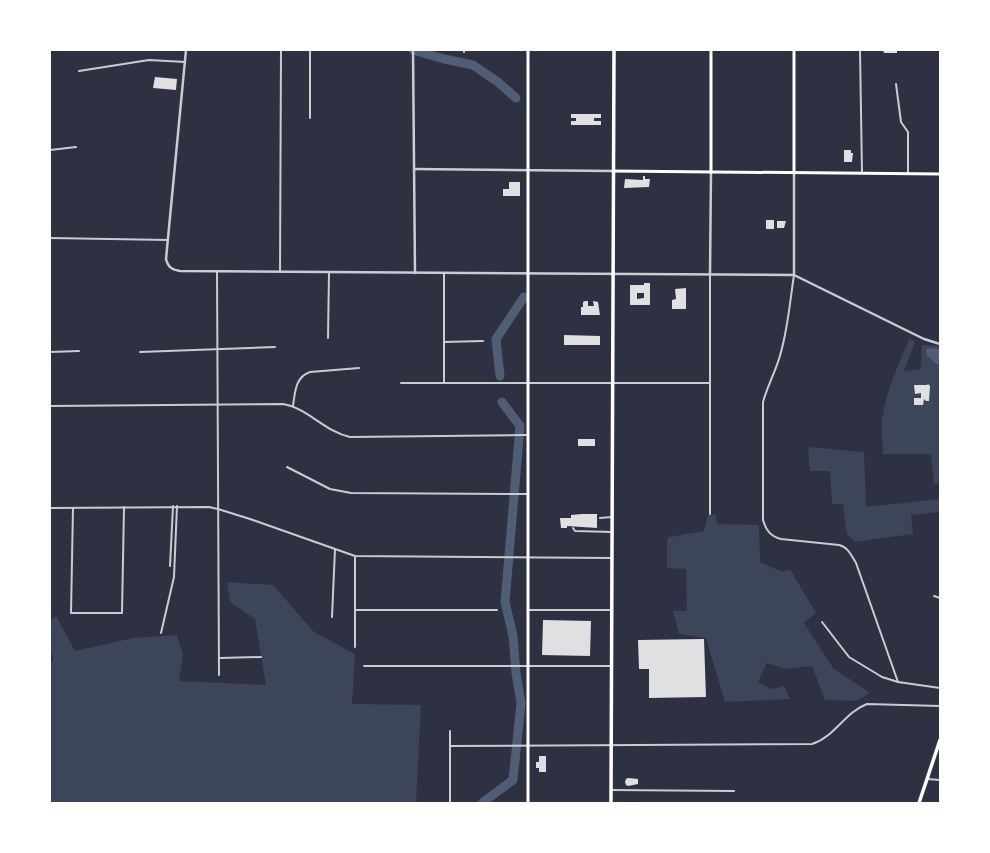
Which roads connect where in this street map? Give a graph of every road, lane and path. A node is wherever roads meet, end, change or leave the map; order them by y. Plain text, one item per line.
1 (186, 50) edge
2 (281, 50) edge
3 (310, 50) edge
4 (413, 50) edge
5 (528, 50) edge
6 (614, 50) edge
7 (711, 50) edge
8 (794, 50) edge
9 (860, 50) edge
10 (185, 62) junction
11 (79, 71) dead end
12 (896, 84) dead end
13 (310, 118) dead end
14 (76, 147) dead end
15 (50, 150) edge
16 (414, 169) junction
17 (528, 170) junction
18 (613, 171) junction
19 (711, 172) junction
20 (794, 173) junction
21 (862, 173) junction
22 (908, 174) junction
23 (940, 174) edge
24 (50, 238) edge
25 (168, 240) junction
26 (217, 272) junction
27 (280, 272) junction
28 (329, 272) junction
29 (415, 273) junction
30 (444, 273) junction
31 (528, 274) junction
32 (613, 274) junction
33 (710, 274) junction
34 (794, 275) junction
35 (328, 338) dead end
36 (482, 341) dead end
37 (444, 342) junction
38 (940, 344) edge
39 (275, 347) dead end
40 (217, 349) junction
41 (79, 351) dead end
42 (50, 352) edge
43 (140, 352) dead end
44 (359, 368) dead end
45 (401, 383) dead end
46 (444, 383) junction
47 (528, 383) junction
48 (612, 383) junction
49 (710, 383) junction
50 (218, 405) junction
51 (50, 406) edge
52 (293, 406) junction
53 (528, 435) junction
54 (287, 467) dead end
55 (528, 494) junction
56 (172, 506) junction
57 (177, 506) junction
58 (124, 507) junction
59 (50, 508) edge
60 (73, 508) junction
61 (218, 509) junction
62 (710, 514) dead end
63 (612, 517) junction
64 (600, 518) dead end
65 (573, 528) dead end
66 (612, 532) junction
67 (335, 549) junction
68 (355, 556) junction
69 (528, 558) junction
70 (612, 558) junction
71 (170, 566) dead end
72 (934, 596) dead end
73 (940, 598) edge
74 (355, 610) junction
75 (497, 610) dead end
76 (528, 610) junction
77 (611, 610) junction
78 (332, 617) dead end
79 (822, 622) dead end
80 (161, 633) dead end
81 (355, 648) dead end
82 (261, 657) dead end
83 (219, 658) junction
84 (364, 666) dead end
85 (526, 666) junction
86 (611, 666) junction
87 (219, 675) dead end
88 (898, 682) junction
89 (940, 688) edge
90 (940, 706) edge
91 (450, 731) dead end
92 (940, 740) edge
93 (611, 745) junction
94 (939, 745) edge
95 (450, 746) junction
96 (528, 746) junction
97 (927, 780) junction
98 (940, 780) edge
99 (611, 790) junction
100 (734, 791) dead end
101 (450, 802) dead end
102 (528, 803) edge
103 (611, 803) edge
104 (919, 803) edge

1 - 10 street
2 - 27 street
3 - 13 street
4 - 16 street
5 - 17 main road
6 - 18 main road
7 - 19 main road
8 - 20 main road
9 - 21 street
10 - 11 street
10 - 25 street
12 - 22 street
14 - 15 street
16 - 17 street
16 - 29 street
17 - 18 street
17 - 31 main road
18 - 19 main road
18 - 32 main road
19 - 20 main road
19 - 33 street
20 - 21 main road
20 - 34 street
21 - 22 main road
22 - 23 main road
24 - 25 street
25 - 26 street
26 - 27 street
26 - 40 street
27 - 28 street
28 - 29 street
28 - 35 street
29 - 30 street
30 - 31 street
30 - 37 street
31 - 32 street
31 - 47 main road
32 - 33 street
32 - 48 main road
33 - 34 street
33 - 49 street
34 - 38 street
34 - 88 street
36 - 37 street
37 - 46 street
39 - 40 street
40 - 43 street
40 - 50 street
41 - 42 street
44 - 52 street
45 - 46 street
46 - 47 street
47 - 48 street
47 - 53 main road
48 - 49 street
48 - 63 main road
49 - 62 street
50 - 51 street
50 - 52 street
50 - 61 street
52 - 53 street
53 - 55 main road
54 - 55 street
55 - 69 main road
56 - 57 street
56 - 58 street
56 - 71 street
57 - 61 street
57 - 80 street
58 - 60 street
58 - 60 street
59 - 60 street
61 - 67 street
61 - 83 street
63 - 64 street
63 - 66 main road
65 - 66 street
66 - 70 main road
67 - 68 street
67 - 78 street
68 - 69 street
68 - 74 street
69 - 70 street
69 - 76 main road
70 - 77 main road
72 - 73 street
74 - 75 street
74 - 81 street
76 - 77 street
76 - 85 main road
77 - 86 main road
79 - 88 street
82 - 83 street
83 - 87 street
84 - 85 street
85 - 86 street
85 - 96 main road
86 - 93 main road
88 - 89 street
90 - 93 street
91 - 95 street
92 - 94 main road
93 - 96 street
93 - 99 main road
94 - 97 main road
95 - 96 street
95 - 101 street
96 - 102 main road
97 - 98 street
97 - 104 main road
99 - 100 street
99 - 103 main road

